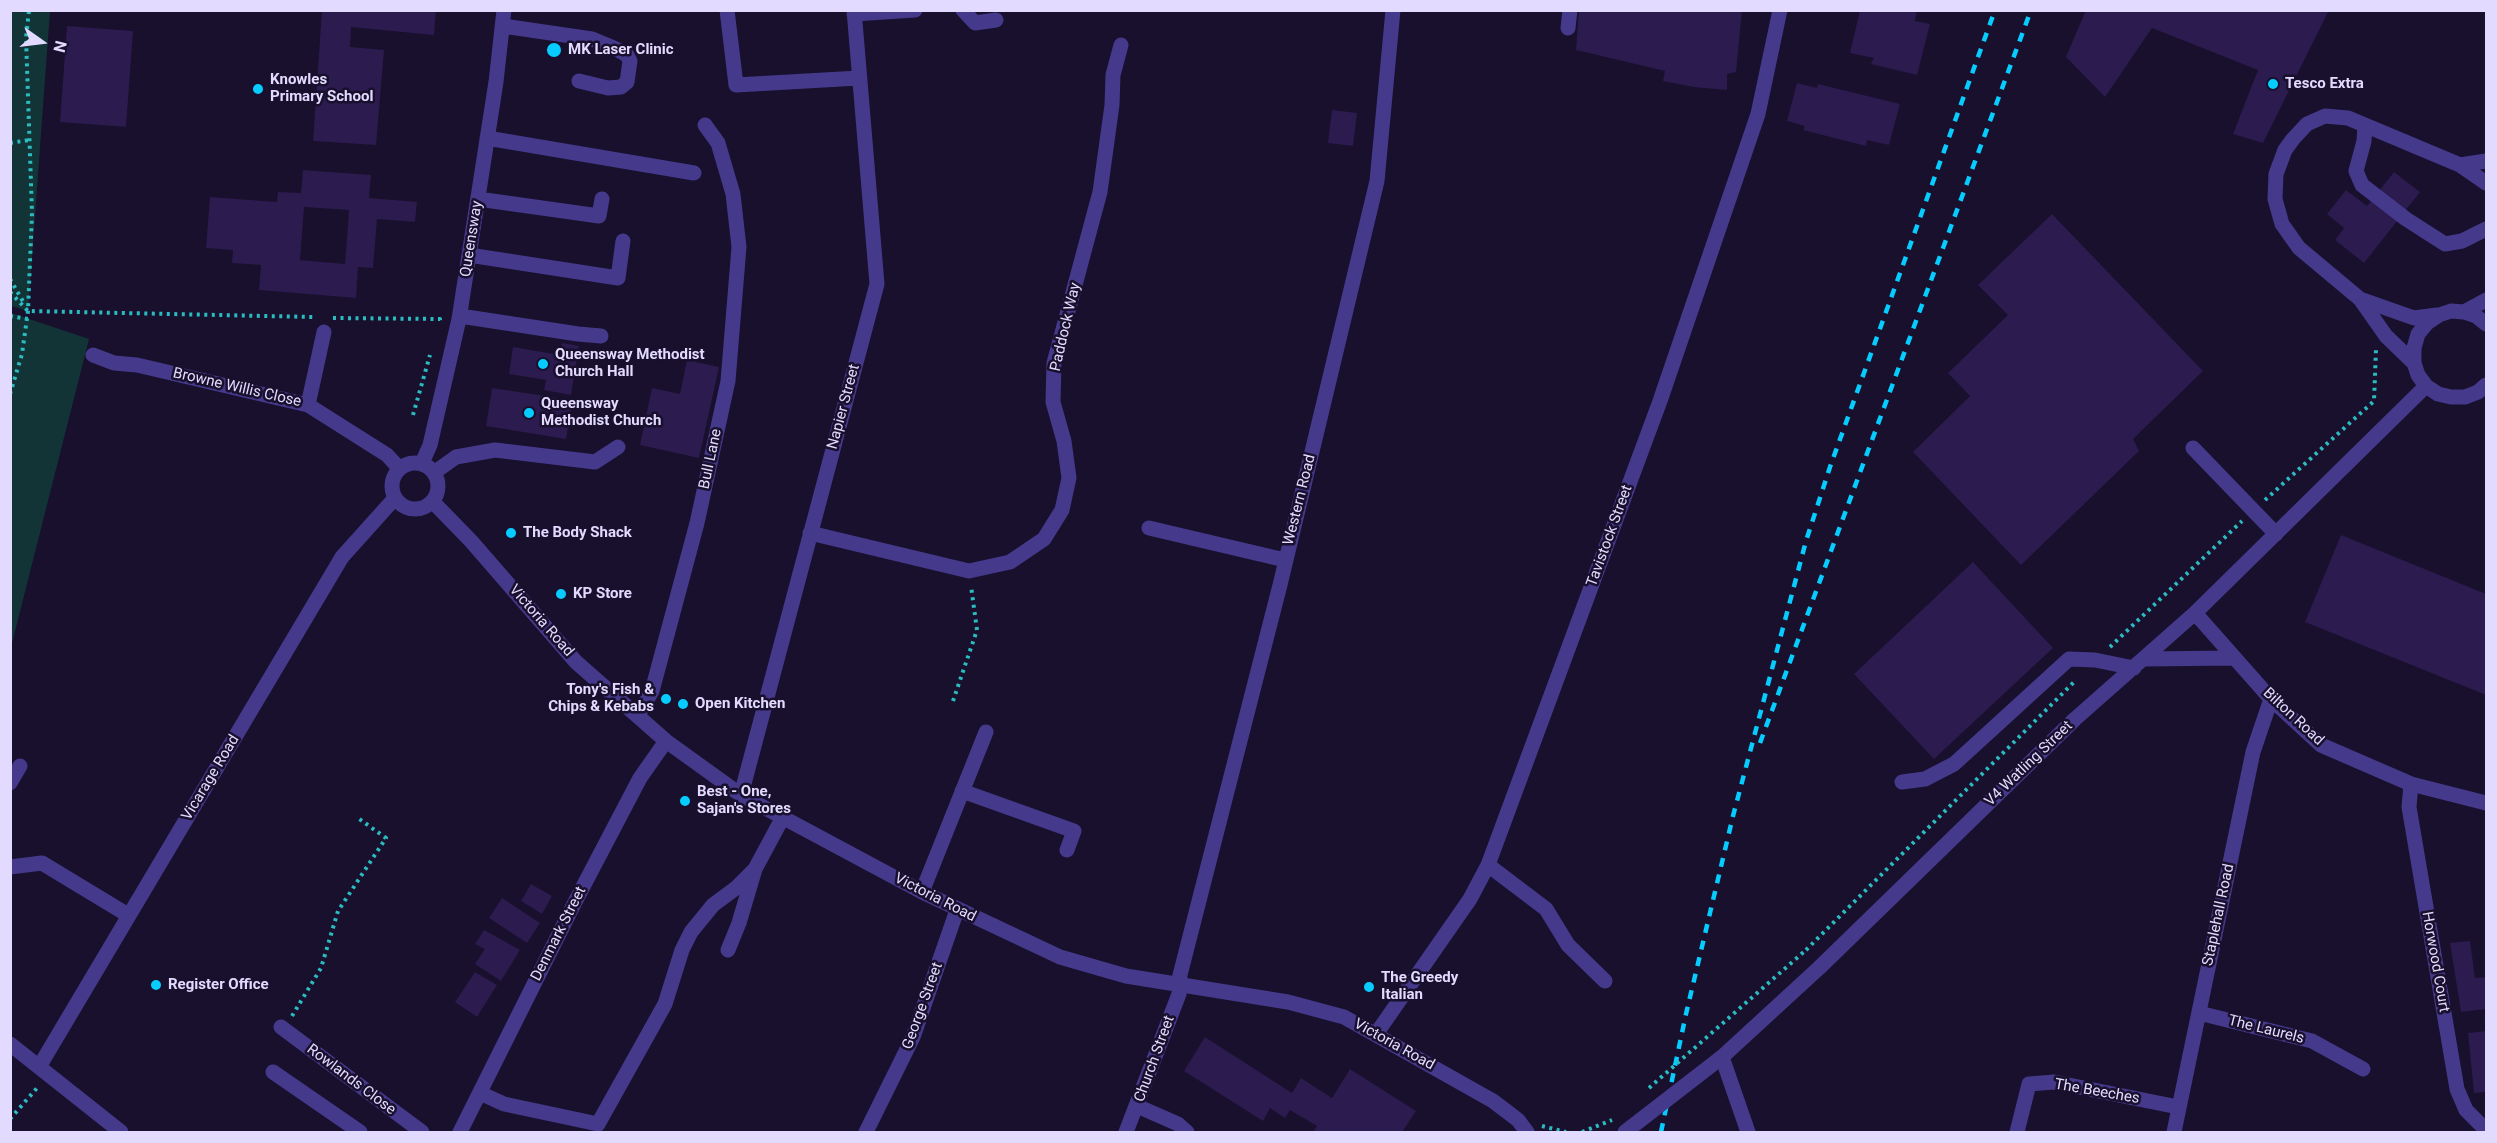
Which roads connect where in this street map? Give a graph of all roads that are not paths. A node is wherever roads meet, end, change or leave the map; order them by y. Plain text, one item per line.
1 (728, 10) edge
2 (915, 10) edge
3 (963, 10) edge
4 (1393, 10) edge
5 (1570, 10) edge
6 (1780, 10) edge
7 (854, 12) edge
8 (504, 18) edge
9 (996, 20) dead end
10 (1568, 28) dead end
11 (1121, 45) dead end
12 (859, 78) junction
13 (579, 81) dead end
14 (705, 125) dead end
15 (2365, 125) junction
16 (487, 138) junction
17 (2487, 161) edge
18 (2460, 165) junction
19 (693, 173) dead end
20 (2487, 183) edge
21 (602, 198) dead end
22 (478, 200) junction
23 (2487, 229) edge
24 (623, 241) dead end
25 (469, 255) junction
26 (2360, 299) junction
27 (2487, 300) edge
28 (2464, 312) junction
29 (460, 315) junction
30 (2439, 315) junction
31 (2487, 324) edge
32 (324, 332) dead end
33 (601, 336) dead end
34 (93, 355) dead end
35 (2414, 363) junction
36 (2487, 385) edge
37 (2426, 386) junction
38 (308, 405) junction
39 (618, 447) dead end
40 (2193, 448) dead end
41 (399, 468) junction
42 (428, 468) junction
43 (395, 498) junction
44 (433, 502) junction
45 (1149, 528) dead end
46 (810, 533) junction
47 (2276, 534) junction
48 (1285, 560) junction
49 (2195, 613) junction
50 (2234, 658) junction
51 (2138, 664) junction
52 (2271, 699) junction
53 (638, 715) junction
54 (986, 732) dead end
55 (666, 741) junction
56 (20, 766) dead end
57 (1902, 782) dead end
58 (10, 783) edge
59 (2411, 784) junction
60 (963, 791) junction
61 (741, 795) junction
62 (2487, 803) edge
63 (783, 817) junction
64 (1067, 850) dead end
65 (1488, 865) junction
66 (10, 867) edge
67 (754, 869) junction
68 (922, 892) junction
69 (957, 910) junction
70 (128, 915) junction
71 (728, 950) dead end
72 (1605, 981) dead end
73 (1179, 985) junction
74 (2199, 1013) junction
75 (282, 1028) road end
76 (1376, 1034) junction
77 (10, 1044) edge
78 (1722, 1057) junction
79 (2363, 1069) dead end
80 (43, 1071) junction
81 (273, 1072) dead end
82 (480, 1093) junction
83 (1137, 1106) junction
84 (2178, 1107) junction
85 (2487, 1130) edge
86 (121, 1132) edge
87 (360, 1132) edge
88 (422, 1132) edge
89 (460, 1132) edge
90 (866, 1132) edge
91 (1126, 1132) edge
92 (1187, 1132) edge
93 (1527, 1132) edge
94 (1624, 1132) edge
95 (1748, 1132) edge
96 (2017, 1132) edge
97 (2174, 1132) edge

1 - 12 street
2 - 7 street
3 - 9 street
4 - 48 street, Western Road
5 - 10 street
6 - 65 street, Tavistock Street
7 - 12 street, Napier Street
8 - 13 street
8 - 16 street, Queensway
11 - 46 street, Paddock Way
12 - 46 street, Napier Street
14 - 53 street, Bull Lane
15 - 18 street
15 - 23 street
15 - 26 street
16 - 19 street
16 - 22 street, Queensway
17 - 18 street
18 - 20 street
21 - 22 street
22 - 25 street, Queensway
24 - 25 street
25 - 29 street, Queensway
26 - 30 street
26 - 35 street
27 - 28 street
28 - 30 street
28 - 31 street
29 - 33 street
29 - 42 street, Queensway
30 - 35 street
32 - 38 street
34 - 38 street, Browne Willis Close
35 - 37 street
36 - 37 street
37 - 47 street, V4 Watling Street
38 - 41 street, Browne Willis Close
39 - 42 street
40 - 47 street
41 - 42 street
41 - 43 street
42 - 44 street
43 - 44 street
43 - 70 street, Vicarage Road
44 - 53 street, Victoria Road
45 - 48 street
46 - 61 street, Napier Street
47 - 49 street, V4 Watling Street
48 - 73 street, Western Road
49 - 50 street, Bilton Road
49 - 51 street, V4 Watling Street
50 - 51 street
50 - 52 street, Bilton Road
51 - 57 street
51 - 78 street, V4 Watling Street, bridge
52 - 59 street, Bilton Road
52 - 74 street, Staplehall Road
53 - 55 street, Victoria Road
54 - 60 street
55 - 61 street, Victoria Road
55 - 82 street, Denmark Street
56 - 58 street
59 - 62 street, Bilton Road
59 - 85 street, Horwood Court
60 - 64 street
60 - 68 street
61 - 63 street, Victoria Road
63 - 67 street
63 - 68 street, Victoria Road
65 - 72 street
65 - 76 street, Tavistock Street
66 - 70 street
67 - 71 street
67 - 82 street
68 - 69 street, Victoria Road
69 - 73 street, Victoria Road
69 - 90 street, George Street
70 - 80 street, Vicarage Road
73 - 76 street, Victoria Road
73 - 83 street, Church Street
74 - 79 street, The Laurels
74 - 84 street, Staplehall Road
75 - 88 street, Rowlands Close
76 - 93 street, Victoria Road
77 - 80 street
78 - 94 street, V4 Watling Street, bridge
78 - 95 street
80 - 86 street
81 - 87 street
82 - 89 street, Denmark Street
83 - 91 street, Church Street
83 - 92 street
84 - 96 street, The Beeches
84 - 97 street, Staplehall Road

